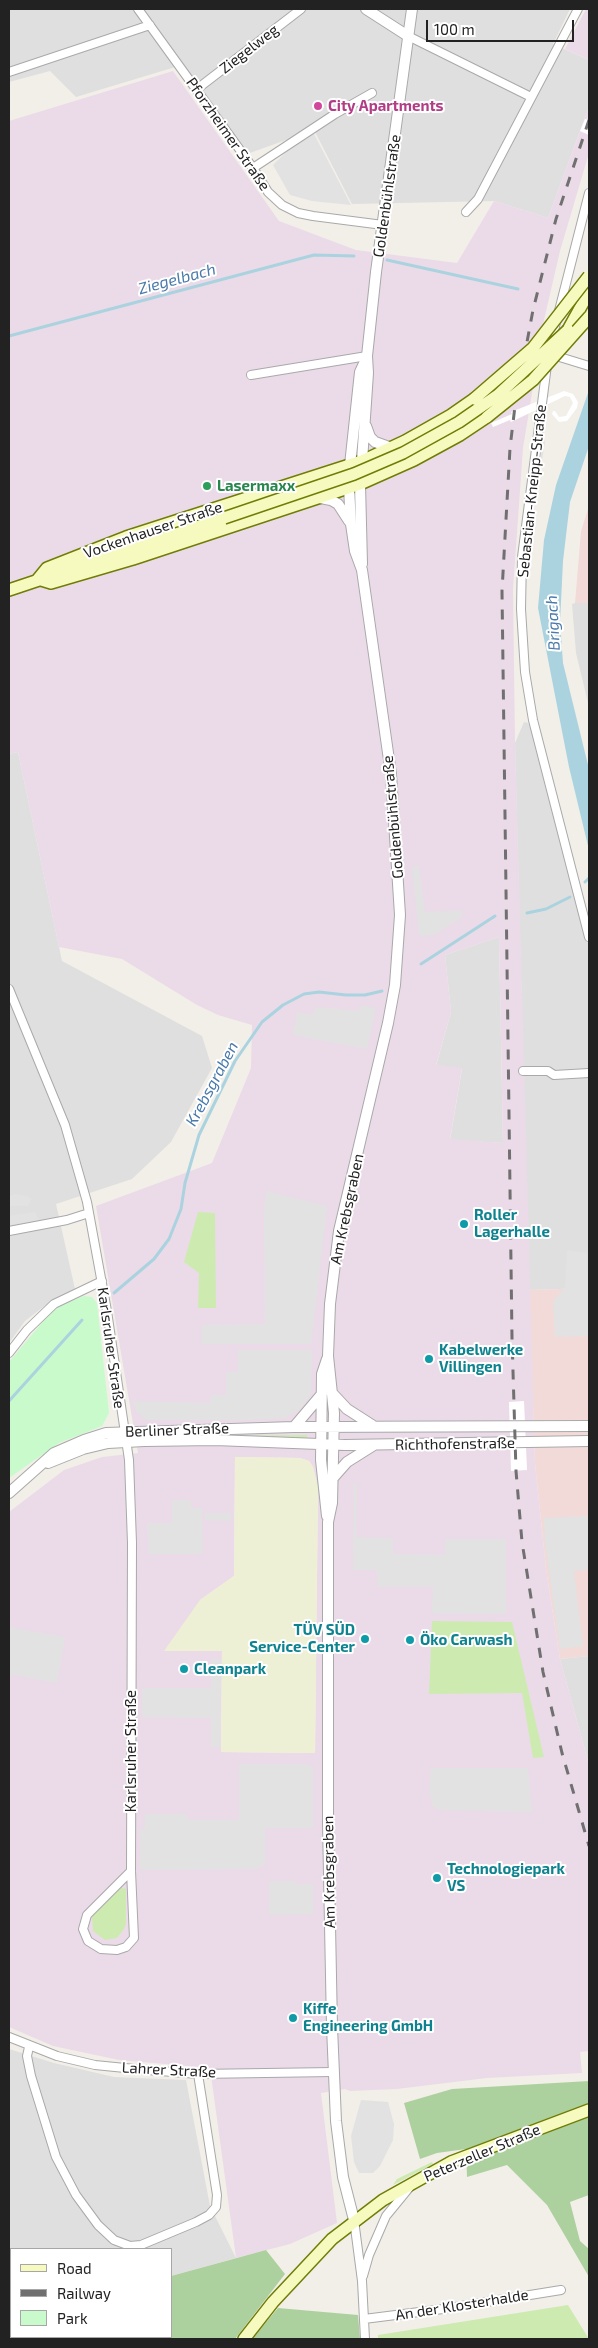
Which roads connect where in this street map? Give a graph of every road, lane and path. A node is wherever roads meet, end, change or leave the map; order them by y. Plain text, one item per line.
1 (138, 9) edge
2 (301, 9) edge
3 (366, 9) edge
4 (412, 9) edge
5 (578, 9) edge
6 (150, 25) junction
7 (408, 36) junction
8 (9, 72) edge
9 (197, 89) junction
10 (372, 93) dead end
11 (531, 98) junction
12 (253, 168) junction
13 (589, 193) edge
14 (466, 212) dead end
15 (383, 225) junction
16 (589, 276) edge
17 (589, 292) edge
18 (589, 306) edge
19 (589, 317) edge
20 (568, 330) junction
21 (548, 354) junction
22 (367, 356) junction
23 (588, 365) edge
24 (250, 375) dead end
25 (365, 423) junction
26 (389, 447) junction
27 (362, 461) junction
28 (350, 465) junction
29 (354, 486) junction
30 (320, 498) junction
31 (351, 524) junction
32 (362, 570) junction
33 (38, 579) junction
34 (9, 590) edge
35 (589, 937) edge
36 (9, 989) edge
37 (380, 1064) joint
38 (523, 1070) dead end
39 (589, 1073) edge
40 (89, 1213) junction
41 (9, 1231) edge
42 (102, 1281) junction
43 (9, 1353) edge
44 (328, 1356) junction
45 (322, 1394) junction
46 (333, 1394) junction
47 (589, 1426) edge
48 (294, 1427) junction
49 (322, 1427) junction
50 (333, 1427) junction
51 (375, 1427) junction
52 (125, 1431) junction
53 (589, 1441) edge
54 (127, 1442) junction
55 (327, 1444) junction
56 (375, 1444) junction
57 (42, 1465) junction
58 (332, 1479) junction
59 (9, 1493) edge
60 (328, 1522) junction
61 (131, 1871) junction
62 (9, 2038) edge
63 (29, 2047) junction
64 (333, 2072) junction
65 (198, 2074) junction
66 (589, 2110) edge
67 (414, 2182) junction
68 (354, 2220) junction
69 (362, 2281) junction
70 (561, 2290) dead end
71 (364, 2319) junction
72 (244, 2339) edge
73 (365, 2339) edge

1 - 6 street, Pforzheimer Straße
2 - 9 street, Ziegelweg
3 - 7 street
4 - 7 street, Goldenbühlstraße
5 - 11 street
6 - 8 street
6 - 9 street, Pforzheimer Straße
7 - 11 street
7 - 15 street, Goldenbühlstraße
9 - 12 street, Pforzheimer Straße
10 - 12 street
11 - 14 street
12 - 15 street, Pforzheimer Straße
13 - 21 street, Sebastian-Kneipp-Straße
15 - 22 street, Goldenbühlstraße
16 - 26 main road, Vockenhauser Straße, bridge
17 - 20 main road, Vockenhauser Straße
18 - 20 main road, Vockenhauser Straße
19 - 29 main road, Vockenhauser Straße, bridge
20 - 33 main road, Vockenhauser Straße, bridge
21 - 23 street
21 - 35 street, Sebastian-Kneipp-Straße
22 - 24 street
22 - 25 street, Goldenbühlstraße
22 - 28 street, Goldenbühlstraße
25 - 26 street
25 - 27 street, Goldenbühlstraße
26 - 27 main road, Vockenhauser Straße
27 - 28 main road, Vockenhauser Straße
28 - 33 main road, Vockenhauser Straße
29 - 30 main road, Vockenhauser Straße
29 - 31 street, Goldenbühlstraße
29 - 32 street, Goldenbühlstraße
30 - 31 street
30 - 33 main road, Vockenhauser Straße
31 - 32 street, Goldenbühlstraße
32 - 37 street, Goldenbühlstraße
33 - 34 main road, Vockenhauser Straße
36 - 40 street, Karlsruher Straße
37 - 44 street, Am Krebsgraben
38 - 39 street
40 - 41 street
40 - 42 street, Karlsruher Straße
42 - 43 street
42 - 52 street, Karlsruher Straße
44 - 45 street, Am Krebsgraben
44 - 46 street, Am Krebsgraben
45 - 48 street
45 - 49 street, Am Krebsgraben
46 - 50 street, Am Krebsgraben
46 - 51 street
47 - 51 street, Richthofenstraße
48 - 49 street, Berliner Straße
48 - 52 street, Berliner Straße
49 - 50 street, Richthofenstraße
49 - 55 street, Am Krebsgraben
50 - 51 street, Richthofenstraße
50 - 55 street, Am Krebsgraben
52 - 54 street, Karlsruher Straße
52 - 57 street, Berliner Straße
53 - 56 street, Richthofenstraße
54 - 55 street, Berliner Straße
54 - 57 street, Berliner Straße
54 - 61 street, Karlsruher Straße
55 - 56 street, Richthofenstraße
55 - 58 street, Am Krebsgraben
55 - 60 street, Am Krebsgraben
56 - 58 street
57 - 59 street, Berliner Straße
58 - 60 street, Am Krebsgraben
60 - 64 street, Am Krebsgraben
61 - 61 street, Karlsruher Straße
62 - 63 street, Lahrer Straße
63 - 65 street, Lahrer Straße
63 - 65 street
64 - 65 street, Lahrer Straße
64 - 68 street, Am Krebsgraben
66 - 67 main road, Peterzeller Straße
67 - 68 main road, Peterzeller Straße
67 - 69 street
68 - 69 street
68 - 72 main road, Peterzeller Straße
69 - 71 street
70 - 71 street, An der Klosterhalde
71 - 73 street

